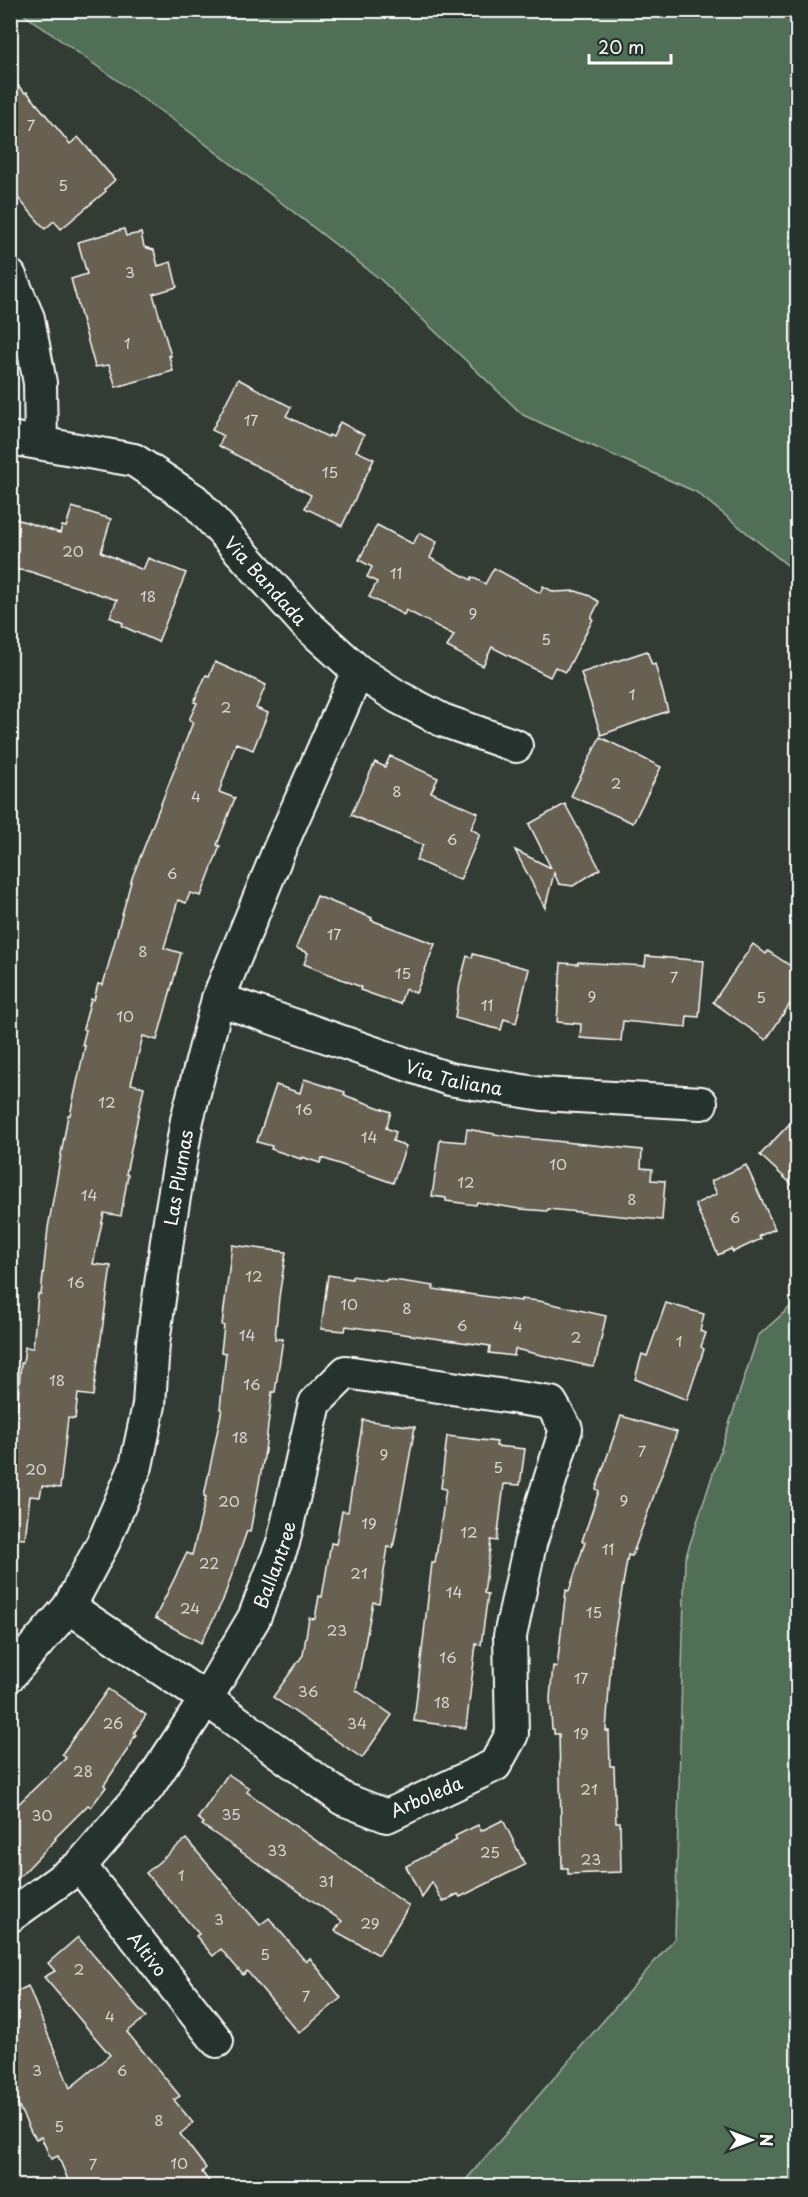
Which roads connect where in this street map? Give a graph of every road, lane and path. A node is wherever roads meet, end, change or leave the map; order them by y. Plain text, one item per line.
1 (10, 276) edge
2 (10, 438) edge
3 (41, 443) junction
4 (358, 672) junction
5 (516, 746) dead end
6 (218, 999) junction
7 (700, 1103) dead end
8 (566, 1429) joint
9 (69, 1607) junction
10 (10, 1675) edge
11 (206, 1699) junction
12 (80, 1866) junction
13 (10, 1916) edge
14 (217, 2041) dead end

1 - 3 street
2 - 3 street, Via Bandada
3 - 4 street, Via Bandada
4 - 5 street, Via Bandada
4 - 6 street, Las Plumas
6 - 7 street, Via Taliana
6 - 9 street, Las Plumas
8 - 11 street, Ballantree
8 - 11 street, Arboleda
9 - 10 street, Las Plumas
9 - 11 street, Arboleda
11 - 12 street, Ballantree
12 - 13 street, Ballantree
12 - 14 street, Altivo

